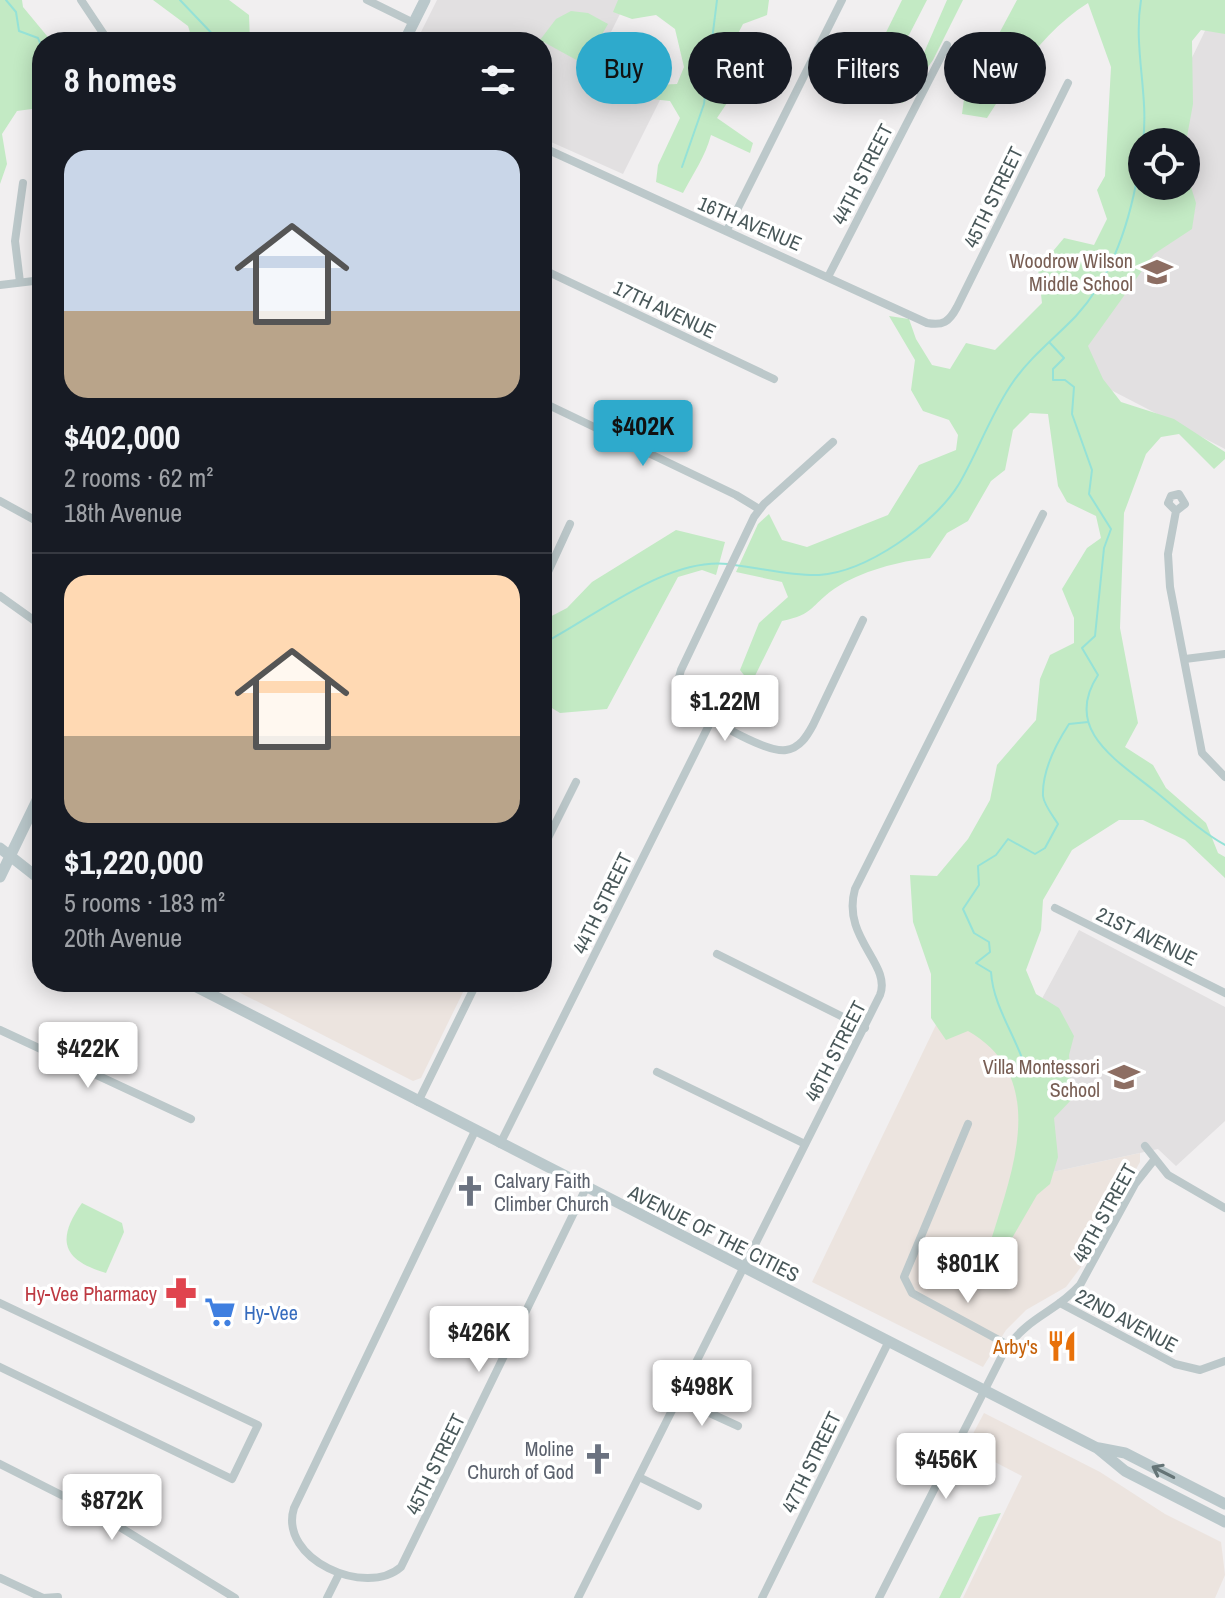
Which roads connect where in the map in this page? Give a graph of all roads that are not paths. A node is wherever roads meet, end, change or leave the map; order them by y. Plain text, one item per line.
1 (81, 0) edge
2 (367, 0) edge
3 (425, 0) edge
4 (842, 0) edge
5 (414, 23) junction
6 (102, 32) edge
7 (409, 32) edge
8 (944, 51) edge
9 (1068, 83) dead end
10 (552, 151) edge
11 (23, 183) dead end
12 (727, 230) junction
13 (552, 274) edge
14 (829, 275) junction
15 (32, 281) edge
16 (20, 282) junction
17 (0, 285) edge
18 (945, 323) joint
19 (774, 379) dead end
20 (552, 407) edge
21 (833, 442) dead end
22 (0, 501) edge
23 (759, 509) junction
24 (1176, 511) dead end
25 (1043, 514) dead end
26 (32, 519) edge
27 (570, 524) dead end
28 (552, 559) edge
29 (0, 596) edge
30 (32, 619) edge
31 (863, 620) dead end
32 (1225, 654) edge
33 (1185, 659) junction
34 (712, 719) junction
35 (1225, 777) edge
36 (576, 782) dead end
37 (32, 811) edge
38 (552, 830) edge
39 (0, 848) edge
40 (10, 856) junction
41 (32, 873) edge
42 (0, 877) edge
43 (1055, 908) dead end
44 (717, 954) dead end
45 (206, 992) edge
46 (472, 992) edge
47 (1225, 993) edge
48 (865, 1028) junction
49 (0, 1030) edge
50 (657, 1072) dead end
51 (418, 1102) junction
52 (191, 1119) dead end
53 (968, 1124) dead end
54 (475, 1131) junction
55 (500, 1144) junction
56 (805, 1144) junction
57 (1145, 1146) dead end
58 (1154, 1160) junction
59 (586, 1188) junction
60 (1225, 1208) edge
61 (743, 1268) junction
62 (0, 1303) edge
63 (1060, 1303) junction
64 (889, 1341) junction
65 (1008, 1345) junction
66 (1225, 1361) edge
67 (0, 1367) edge
68 (985, 1389) junction
69 (679, 1399) junction
70 (738, 1426) dead end
71 (1097, 1448) junction
72 (0, 1464) edge
73 (1125, 1471) junction
74 (639, 1477) junction
75 (1225, 1504) edge
76 (698, 1506) dead end
77 (1225, 1522) edge
78 (1225, 1530) edge
79 (338, 1576) junction
80 (0, 1578) edge
81 (58, 1597) edge
82 (235, 1598) edge
83 (327, 1598) edge
84 (578, 1598) edge
85 (762, 1598) edge
86 (879, 1598) edge

1 - 6 street
2 - 5 street
3 - 5 main road
4 - 12 street
5 - 7 main road
8 - 14 street, 44TH STREET
9 - 18 street, 45TH STREET
10 - 12 street, 16TH AVENUE
11 - 16 street
12 - 14 street, 16TH AVENUE
13 - 19 street, 17TH AVENUE
14 - 18 street, 16TH AVENUE
15 - 16 street
16 - 17 street
20 - 23 street
21 - 23 street
22 - 26 street
23 - 34 street
24 - 33 street
25 - 48 street, 46TH STREET
27 - 28 street
29 - 30 street
31 - 34 street
32 - 33 street
33 - 35 street
34 - 55 street, 44TH STREET
36 - 38 street
37 - 40 main road
39 - 40 main road
40 - 41 main road
40 - 42 main road
43 - 47 street, 21ST AVENUE
44 - 48 street
45 - 51 main road, AVENUE OF THE CITIES
46 - 51 street
48 - 56 street, 46TH STREET
49 - 52 street
50 - 56 street
51 - 54 main road, AVENUE OF THE CITIES
53 - 65 street
54 - 55 main road, AVENUE OF THE CITIES
54 - 79 street
55 - 59 main road, AVENUE OF THE CITIES
56 - 61 street, 46TH STREET
57 - 58 street
58 - 60 street
58 - 63 street, 48TH STREET
59 - 61 main road, AVENUE OF THE CITIES
59 - 79 street, 45TH STREET
61 - 64 main road, AVENUE OF THE CITIES
61 - 69 street, 46TH STREET
62 - 67 street
63 - 65 street, 48TH STREET
63 - 66 street, 22ND AVENUE
64 - 68 main road, AVENUE OF THE CITIES
64 - 85 street, 47TH STREET
65 - 68 street, 48TH STREET
68 - 71 main road, AVENUE OF THE CITIES
68 - 86 street, 48TH STREET
69 - 70 street
69 - 74 street, 46TH STREET
71 - 73 main road, AVENUE OF THE CITIES
75 -> 71 main road, AVENUE OF THE CITIES
72 - 82 street
73 - 77 main road, AVENUE OF THE CITIES
73 - 78 main road
74 - 76 street
74 - 84 street, 46TH STREET
79 - 83 street
80 - 81 street

